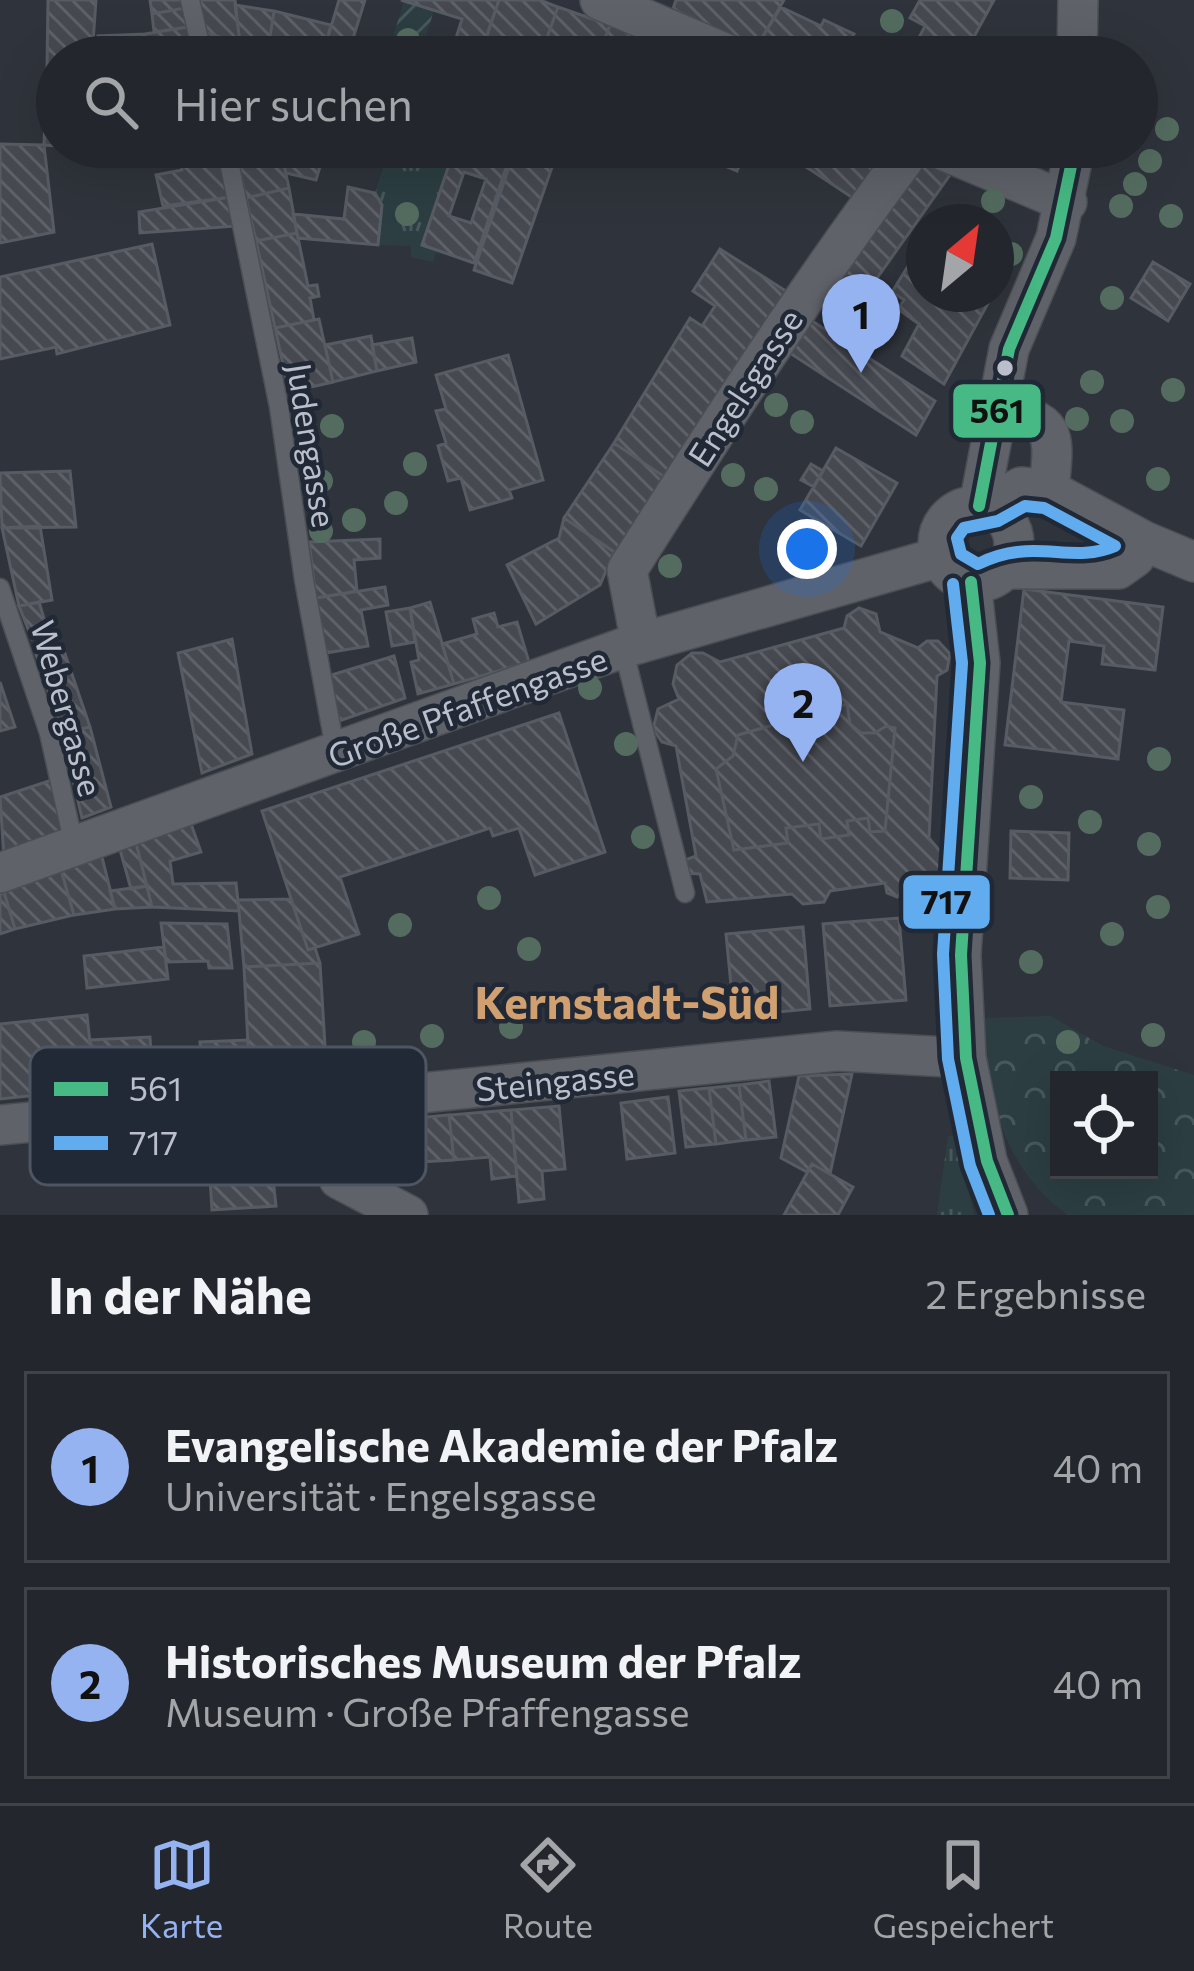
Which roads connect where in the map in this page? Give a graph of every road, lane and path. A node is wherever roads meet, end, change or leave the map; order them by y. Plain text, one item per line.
1 (190, 0) edge
2 (600, 0) edge
3 (1078, 0) edge
4 (198, 36) edge
5 (685, 36) edge
6 (1077, 36) edge
7 (230, 168) edge
8 (897, 168) edge
9 (985, 168) edge
10 (1072, 168) edge
11 (1066, 202) junction
12 (999, 413) junction
13 (1035, 489) junction
14 (982, 507) junction
15 (1144, 542) junction
16 (1194, 562) edge
17 (972, 569) junction
18 (0, 588) edge
19 (632, 646) junction
20 (337, 754) junction
21 (74, 845) junction
22 (0, 873) edge
23 (685, 893) dead end
24 (967, 1058) junction
25 (426, 1093) edge
26 (30, 1122) edge
27 (0, 1125) edge
28 (352, 1185) edge
29 (408, 1215) edge
30 (1008, 1215) edge

1 - 4 lane
2 - 5 street
3 - 6 street
7 - 20 lane, Judengasse
8 - 19 street, Engelsgasse
9 - 11 street
10 - 11 street
11 - 12 street
12 - 13 street
12 - 14 street
13 - 14 street
13 - 15 street
14 - 17 street
14 - 17 street
15 - 16 street
15 - 17 street, Große Pfaffengasse
17 - 19 street, Große Pfaffengasse
17 - 24 street
18 - 21 lane, Webergasse
19 - 20 street, Große Pfaffengasse
19 - 23 lane
20 - 21 street, Große Pfaffengasse
21 - 22 street, Große Pfaffengasse
24 - 25 street, Steingasse
24 - 30 street
26 - 27 street, Steingasse
28 - 29 street

